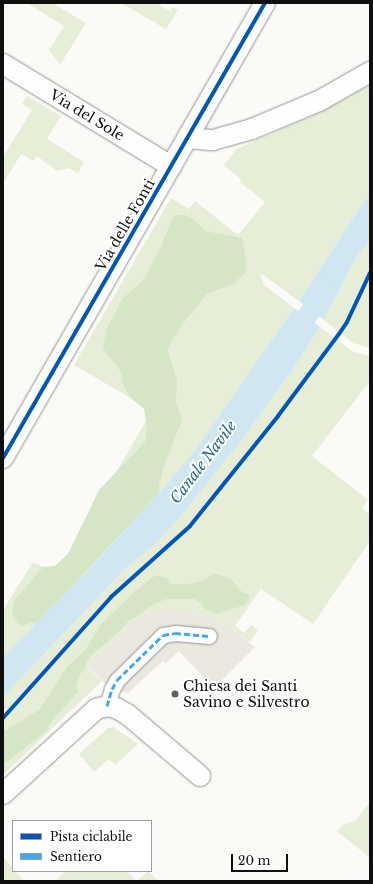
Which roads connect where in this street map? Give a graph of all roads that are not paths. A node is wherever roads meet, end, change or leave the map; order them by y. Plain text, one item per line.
1 (265, 3) edge
2 (3, 64) edge
3 (370, 72) edge
4 (188, 138) junction
5 (171, 166) junction
6 (3, 458) edge
7 (209, 636) dead end
8 (107, 706) junction
9 (200, 776) dead end
10 (3, 794) edge

1 - 4 street, Via delle Fonti
2 - 5 street, Via del Sole
3 - 4 street
4 - 5 street, Via delle Fonti
5 - 6 street, Via delle Fonti
7 - 8 street
8 - 9 street
8 - 10 street

